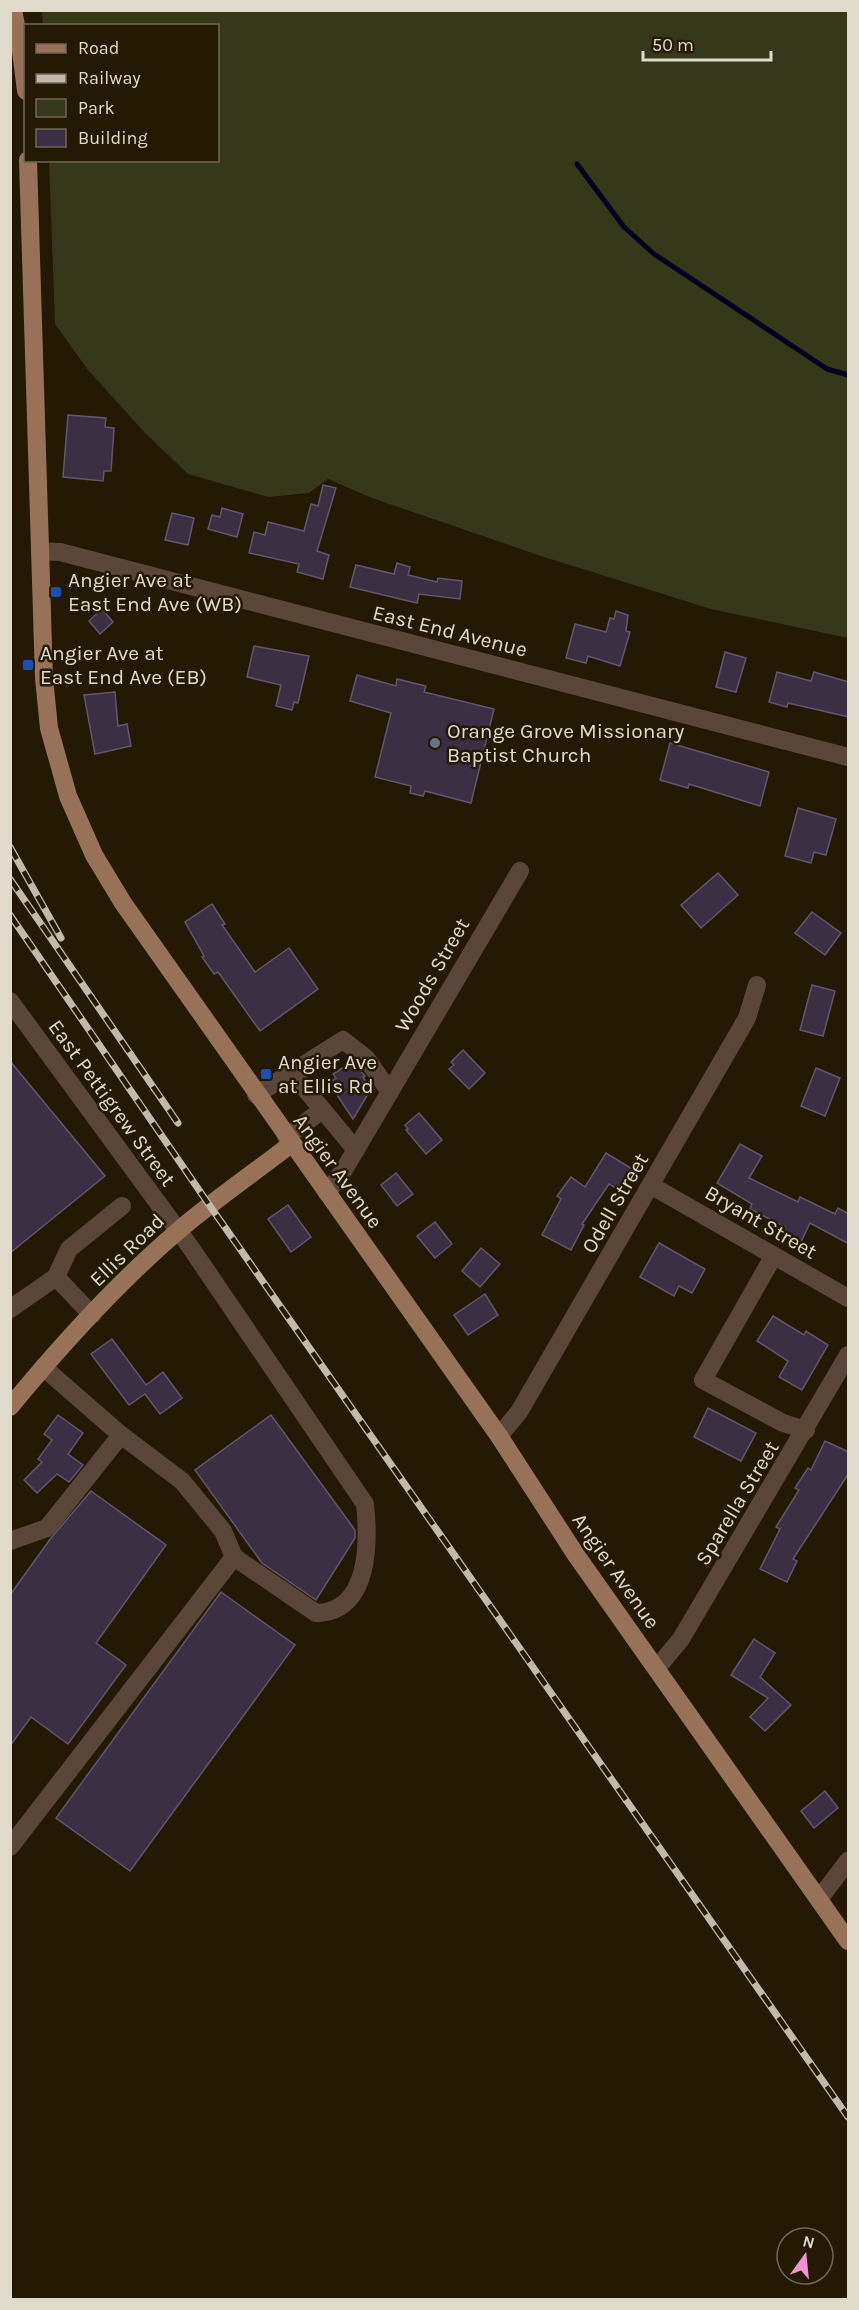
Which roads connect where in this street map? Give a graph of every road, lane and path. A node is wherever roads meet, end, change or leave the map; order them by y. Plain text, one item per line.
1 (13, 10) edge
2 (24, 75) edge
3 (28, 162) edge
4 (40, 551) junction
5 (849, 757) edge
6 (520, 871) dead end
7 (757, 986) dead end
8 (10, 1001) edge
9 (292, 1073) junction
10 (390, 1092) junction
11 (256, 1095) junction
12 (322, 1110) junction
13 (289, 1141) junction
14 (356, 1150) junction
15 (652, 1185) junction
16 (327, 1193) junction
17 (122, 1206) dead end
18 (177, 1232) junction
19 (773, 1257) junction
20 (56, 1277) junction
21 (849, 1298) edge
22 (10, 1309) edge
23 (92, 1315) junction
24 (849, 1356) edge
25 (43, 1367) junction
26 (10, 1407) edge
27 (806, 1430) junction
28 (121, 1435) junction
29 (499, 1436) junction
30 (10, 1541) edge
31 (234, 1557) junction
32 (657, 1668) junction
33 (10, 1847) edge
34 (849, 1861) edge
35 (819, 1899) junction
36 (849, 1941) edge

1 - 2 main road
3 - 4 main road, Angier Avenue
4 - 5 street, East End Avenue
4 - 11 main road, Angier Avenue
6 - 10 street, Woods Street
7 - 15 street, Odell Street
8 - 18 street, East Pettigrew Street
9 - 10 street
9 - 11 street
9 - 12 street
10 - 14 street, Woods Street
11 - 13 main road, Angier Avenue
12 - 13 street
12 - 14 street
13 - 16 main road, Angier Avenue
13 - 18 main road, Ellis Road
14 - 16 street, Woods Street
15 - 19 street, Bryant Street
15 - 29 street, Odell Street
16 - 29 main road, Angier Avenue
17 - 20 street
18 - 23 main road, Ellis Road
18 - 31 street, East Pettigrew Street
19 - 21 street, Bryant Street
19 - 27 street
20 - 22 street
20 - 23 street
23 - 25 main road, Ellis Road
24 - 27 street, Sparella Street
25 - 26 main road, Ellis Road
25 - 28 street
27 - 32 street, Sparella Street
28 - 30 street
28 - 31 street
29 - 32 main road, Angier Avenue
31 - 33 street
32 - 35 main road, Angier Avenue
34 - 35 street
35 - 36 main road, Angier Avenue

